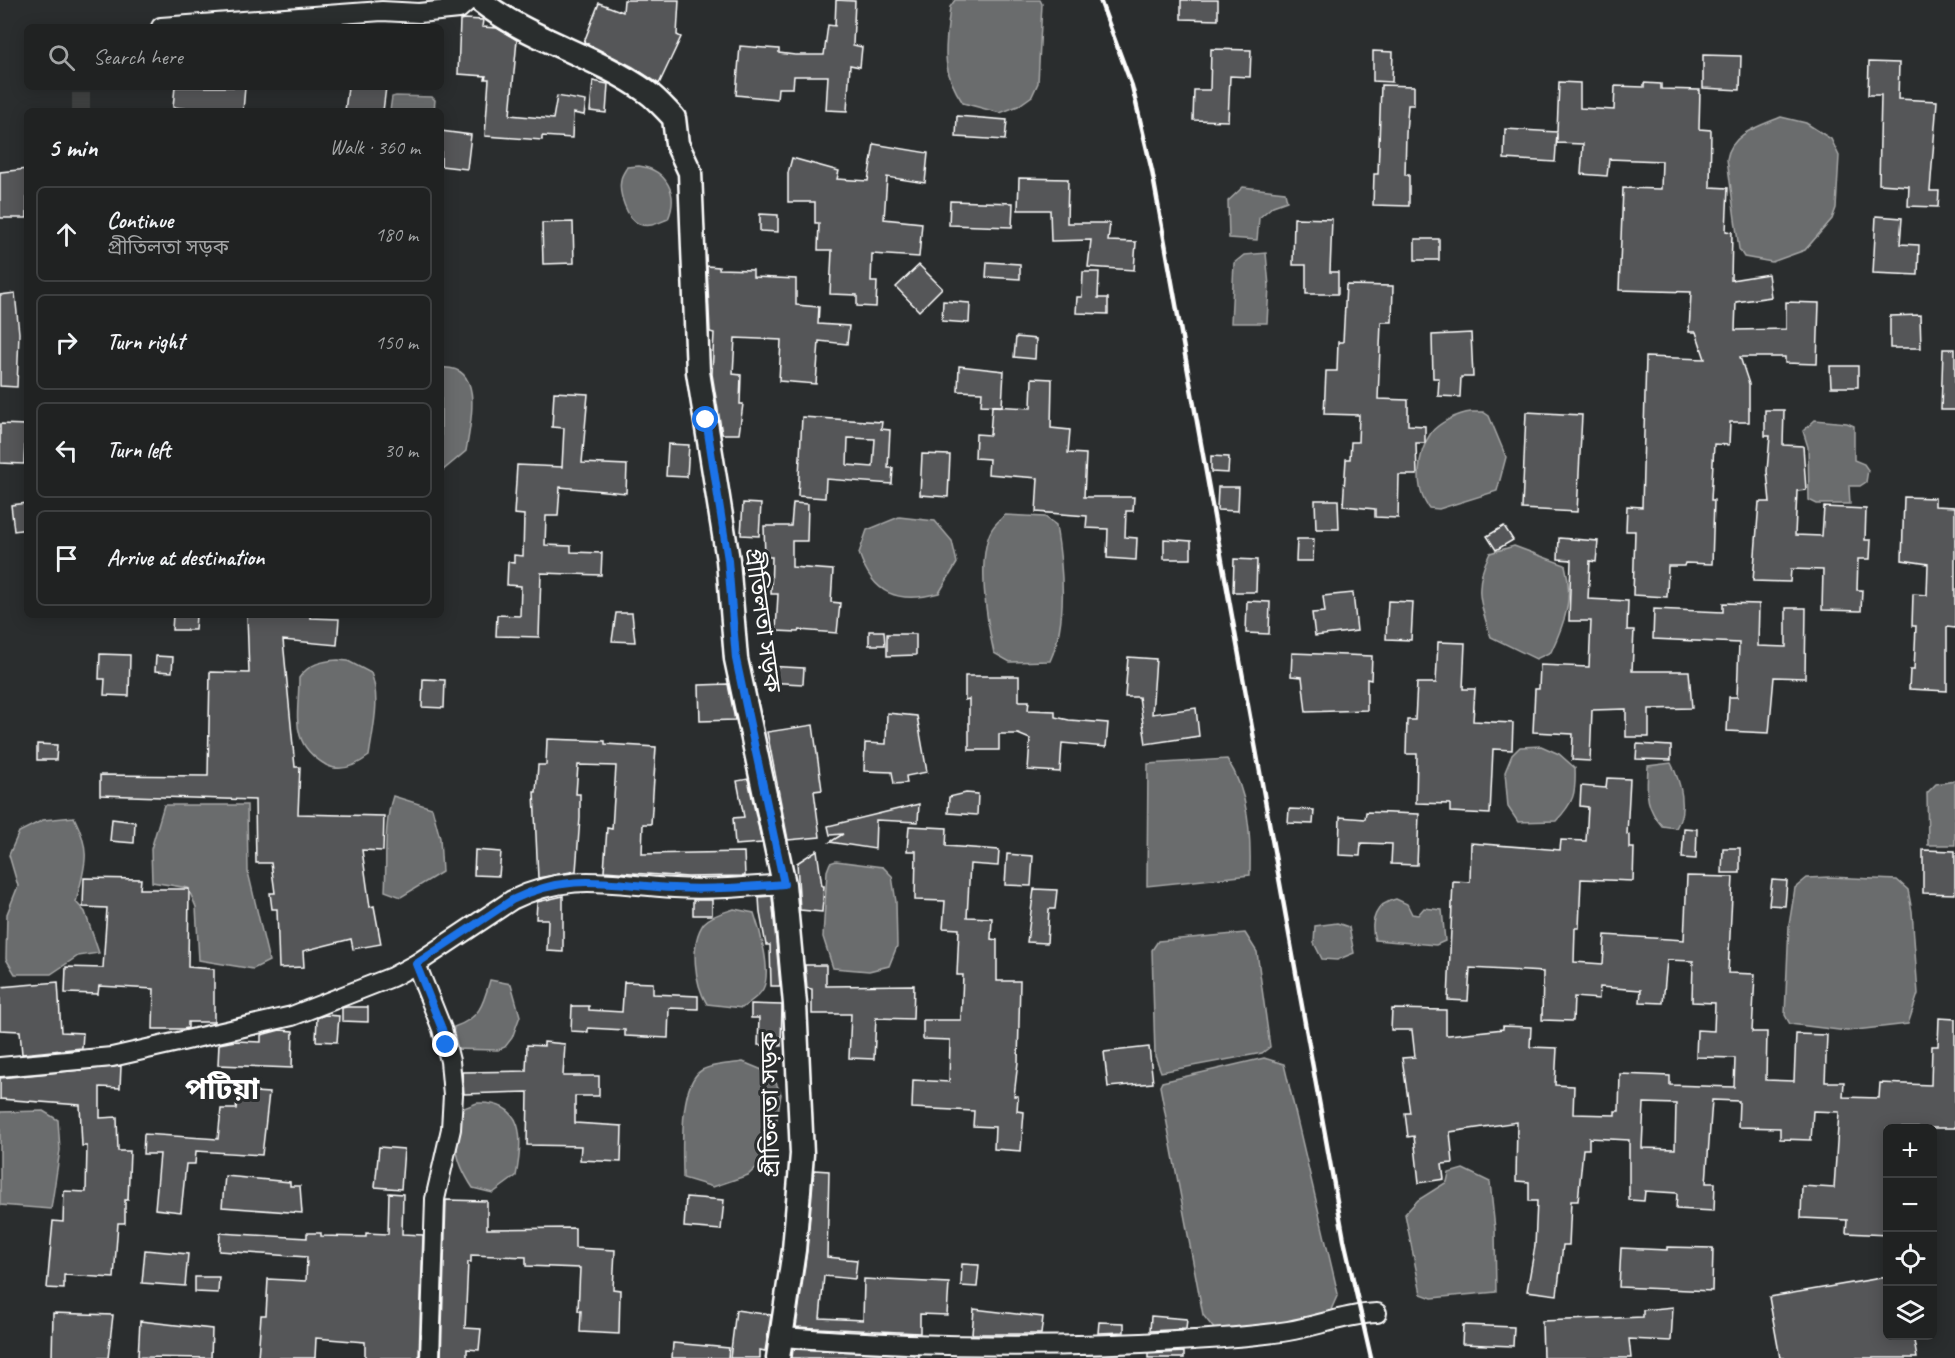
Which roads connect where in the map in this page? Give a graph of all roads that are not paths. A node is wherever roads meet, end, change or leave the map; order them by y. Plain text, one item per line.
1 (469, 0) edge
2 (479, 0) edge
3 (205, 24) edge
4 (784, 884) junction
5 (416, 964) junction
6 (0, 1067) edge
7 (1377, 1313) dead end
8 (779, 1347) edge
9 (430, 1358) edge

1 - 3 street
2 - 4 main road, প্রীতিলতা সড়ক
4 - 5 street
4 - 8 main road, প্রীতিলতা সড়ক
5 - 6 street
5 - 9 street
7 - 8 street

